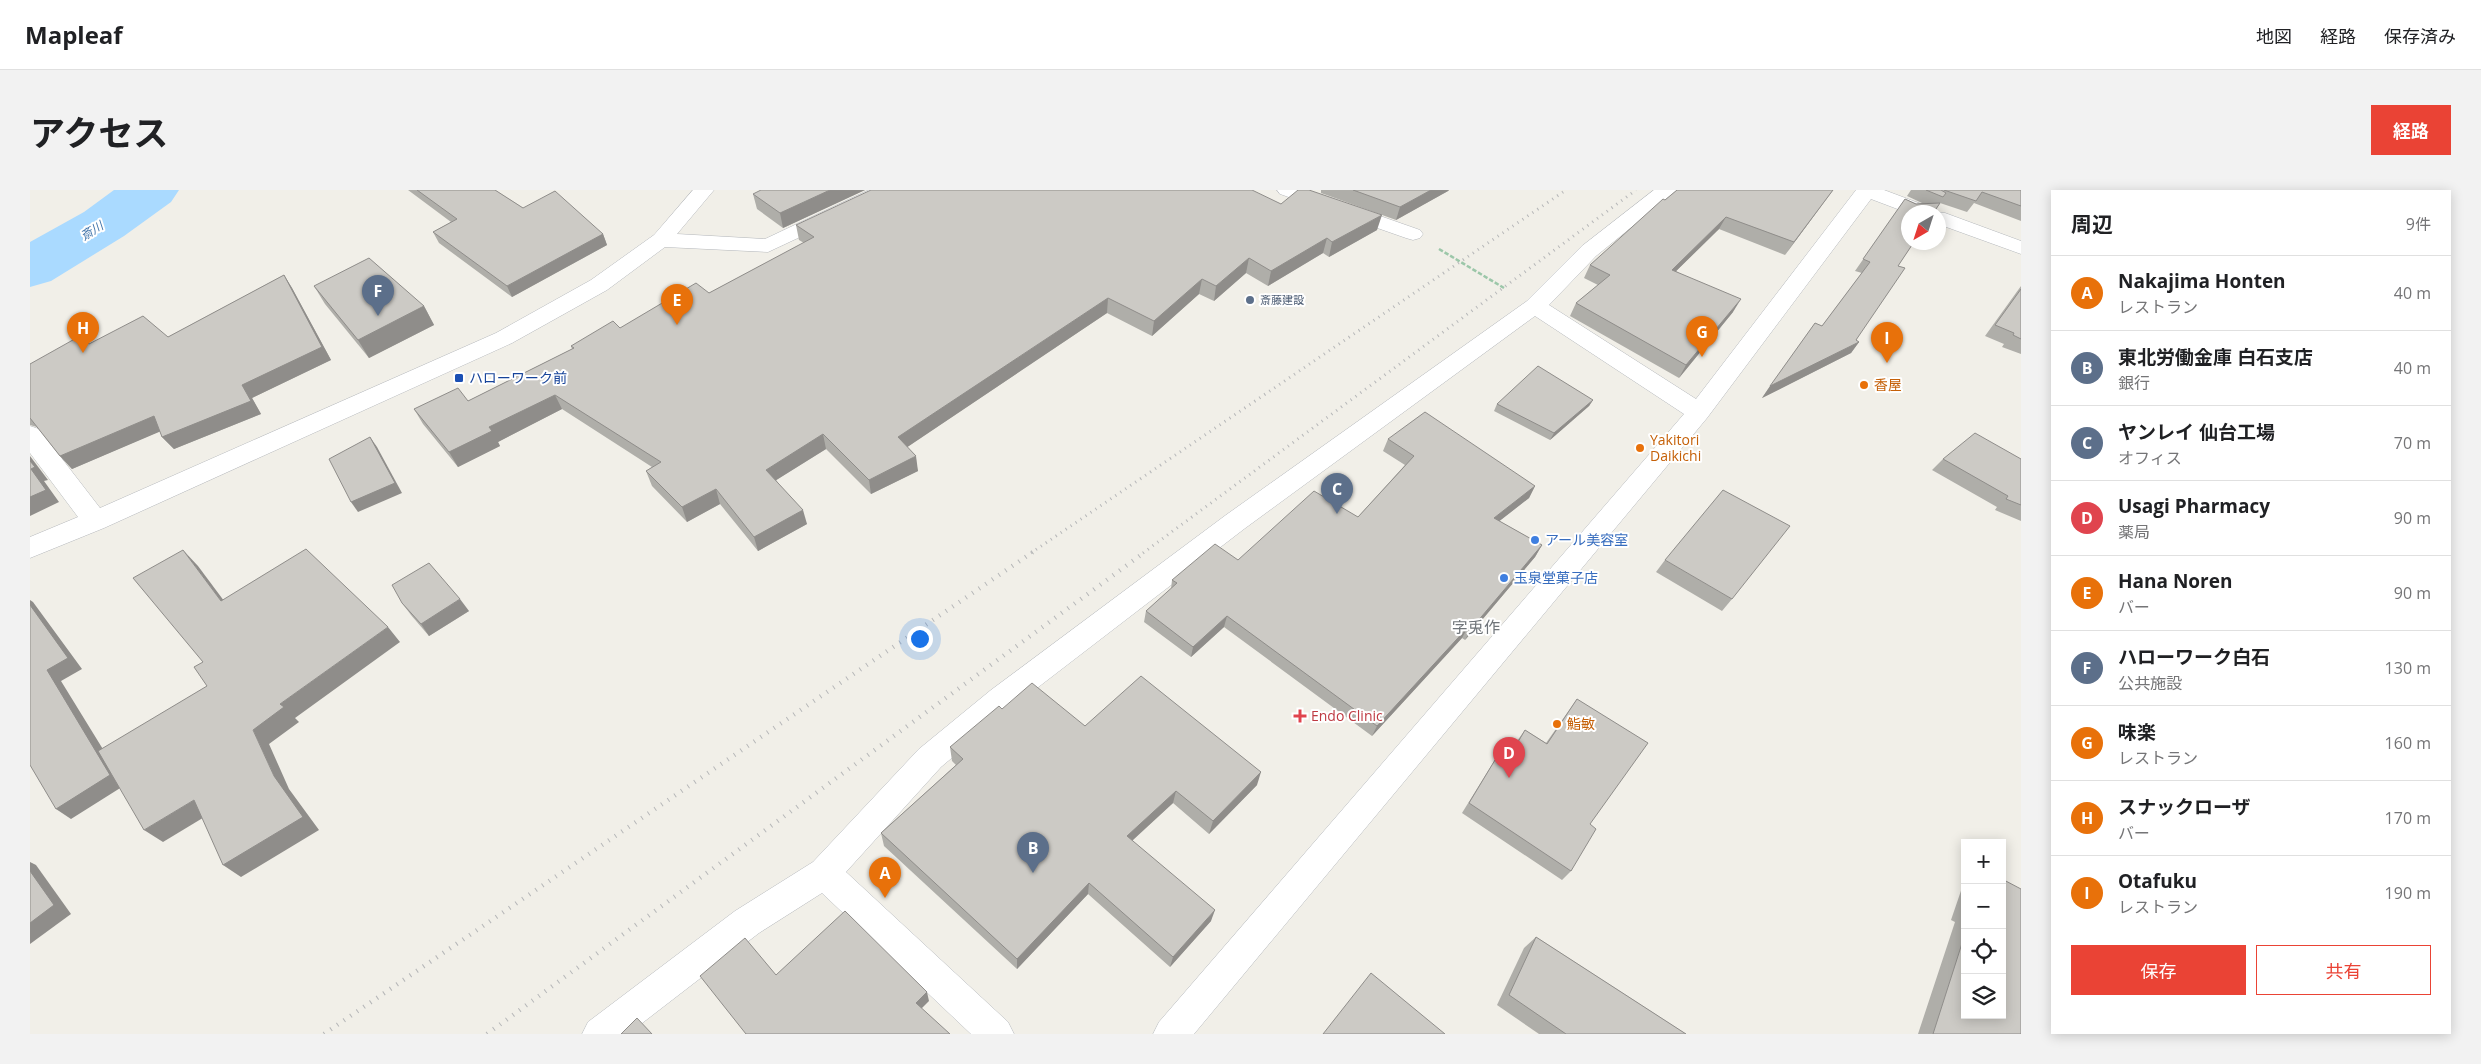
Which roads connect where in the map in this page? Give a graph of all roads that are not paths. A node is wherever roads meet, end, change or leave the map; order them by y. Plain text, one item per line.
1 (704, 190) edge
2 (885, 190) edge
3 (1287, 190) edge
4 (1667, 190) edge
5 (1867, 190) edge
6 (1907, 205) edge
7 (1946, 220) edge
8 (1413, 234) road end
9 (661, 240) junction
10 (2021, 248) edge
11 (1535, 306) junction
12 (1699, 412) junction
13 (30, 436) edge
14 (95, 521) junction
15 (30, 548) edge
16 (824, 873) junction
17 (600, 1034) edge
18 (996, 1034) edge
19 (1171, 1034) edge

1 - 9 street
2 - 9 street
3 - 8 street
4 - 11 street
5 - 6 street
5 - 12 street
7 - 10 street
9 - 14 street
11 - 12 street
11 - 16 street
12 - 19 street
13 - 14 street
14 - 15 street
16 - 17 street
16 - 18 street

